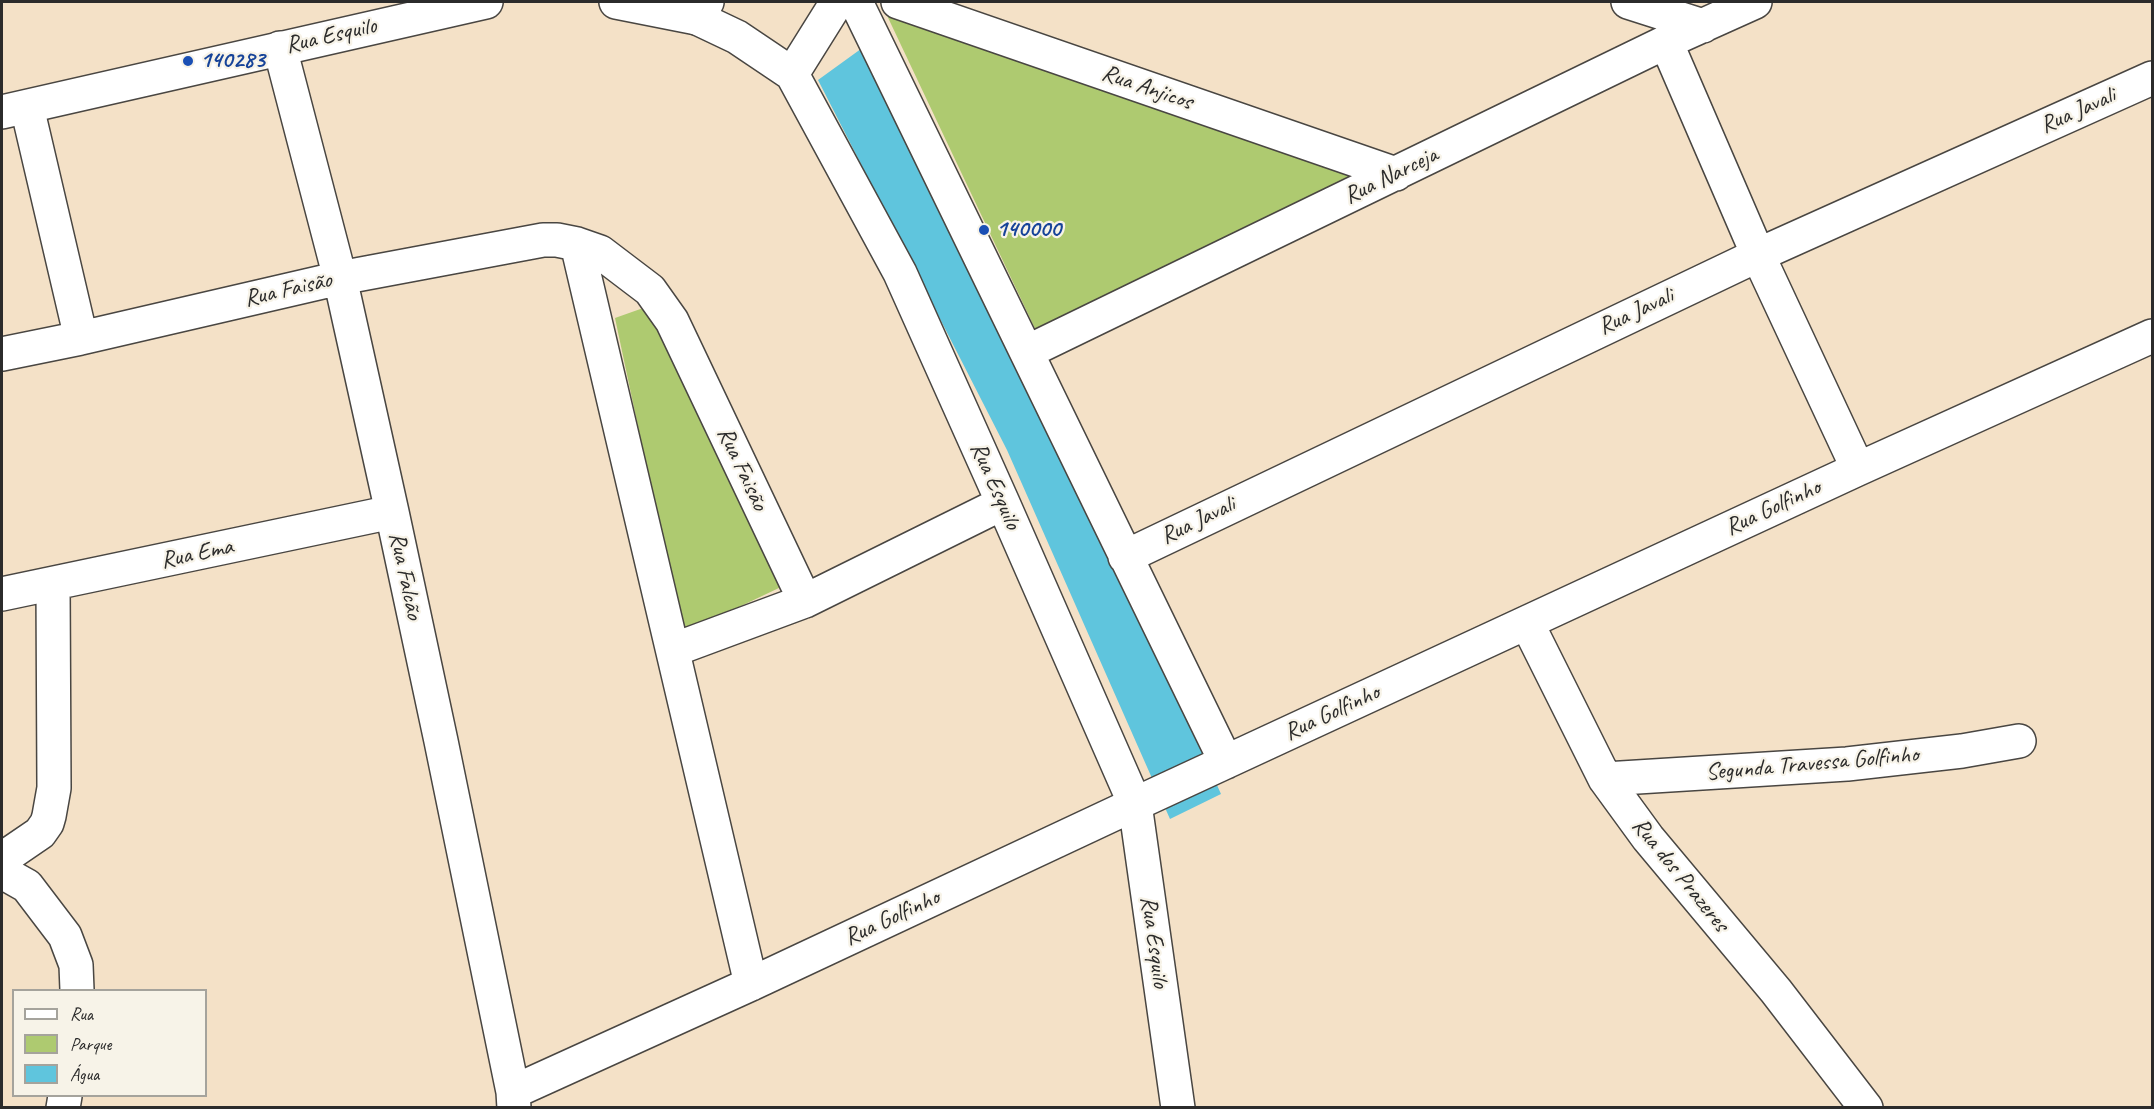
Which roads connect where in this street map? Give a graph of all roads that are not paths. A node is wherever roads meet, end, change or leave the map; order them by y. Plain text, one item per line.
1 (486, 2) edge
2 (616, 2) edge
3 (837, 2) edge
4 (856, 2) edge
5 (898, 2) edge
6 (1628, 2) edge
7 (1755, 2) edge
8 (702, 10) edge
9 (1703, 26) junction
10 (1666, 42) junction
11 (280, 48) junction
12 (792, 74) junction
13 (2152, 78) edge
14 (14, 110) edge
15 (1396, 174) junction
16 (577, 244) junction
17 (1758, 255) junction
18 (340, 278) junction
19 (2152, 336) edge
20 (81, 338) junction
21 (1027, 352) junction
22 (2, 354) edge
23 (1858, 469) junction
24 (1003, 503) junction
25 (392, 512) junction
26 (1125, 557) junction
27 (53, 584) junction
28 (2, 594) edge
29 (805, 601) junction
30 (1527, 623) junction
31 (673, 650) junction
32 (2019, 741) dead end
33 (1220, 765) junction
34 (1605, 779) junction
35 (1139, 802) junction
36 (2, 859) edge
37 (2, 872) edge
38 (751, 984) junction
39 (77, 989) edge
40 (514, 1100) edge
41 (1178, 1107) edge
42 (1866, 1107) edge

1 - 11 street, Rua Esquilo
2 - 8 street, Rua Esquilo
3 - 12 street
4 - 21 street
5 - 15 street, Rua Anjicos
6 - 9 street
7 - 9 street, Rua Narceja
8 - 12 street, Rua Esquilo
9 - 10 street, Rua Narceja
10 - 15 street, Rua Narceja
10 - 17 street
11 - 14 street, Rua Esquilo
11 - 18 street, Rua Falcão
12 - 24 street, Rua Esquilo
13 - 17 street, Rua Javali
14 - 20 street
15 - 21 street, Rua Narceja
16 - 18 street, Rua Faisão
16 - 29 street, Rua Faisão
16 - 31 street
17 - 23 street
17 - 26 street, Rua Javali
18 - 20 street, Rua Faisão
18 - 25 street, Rua Falcão
19 - 23 street, Rua Golfinho
20 - 22 street, Rua Faisão
21 - 26 street
23 - 30 street, Rua Golfinho
24 - 29 street
24 - 35 street, Rua Esquilo
25 - 27 street, Rua Ema
25 - 40 street, Rua Falcão
26 - 33 street
27 - 28 street, Rua Ema
27 - 36 street
29 - 31 street
30 - 33 street, Rua Golfinho
30 - 34 street, Rua dos Prazeres
31 - 38 street
32 - 34 street, Segunda Travessa Golfinho
33 - 35 street, Rua Golfinho
34 - 42 street, Rua dos Prazeres
35 - 38 street, Rua Golfinho
35 - 41 street, Rua Esquilo
37 - 39 street
38 - 40 street, Rua Golfinho

